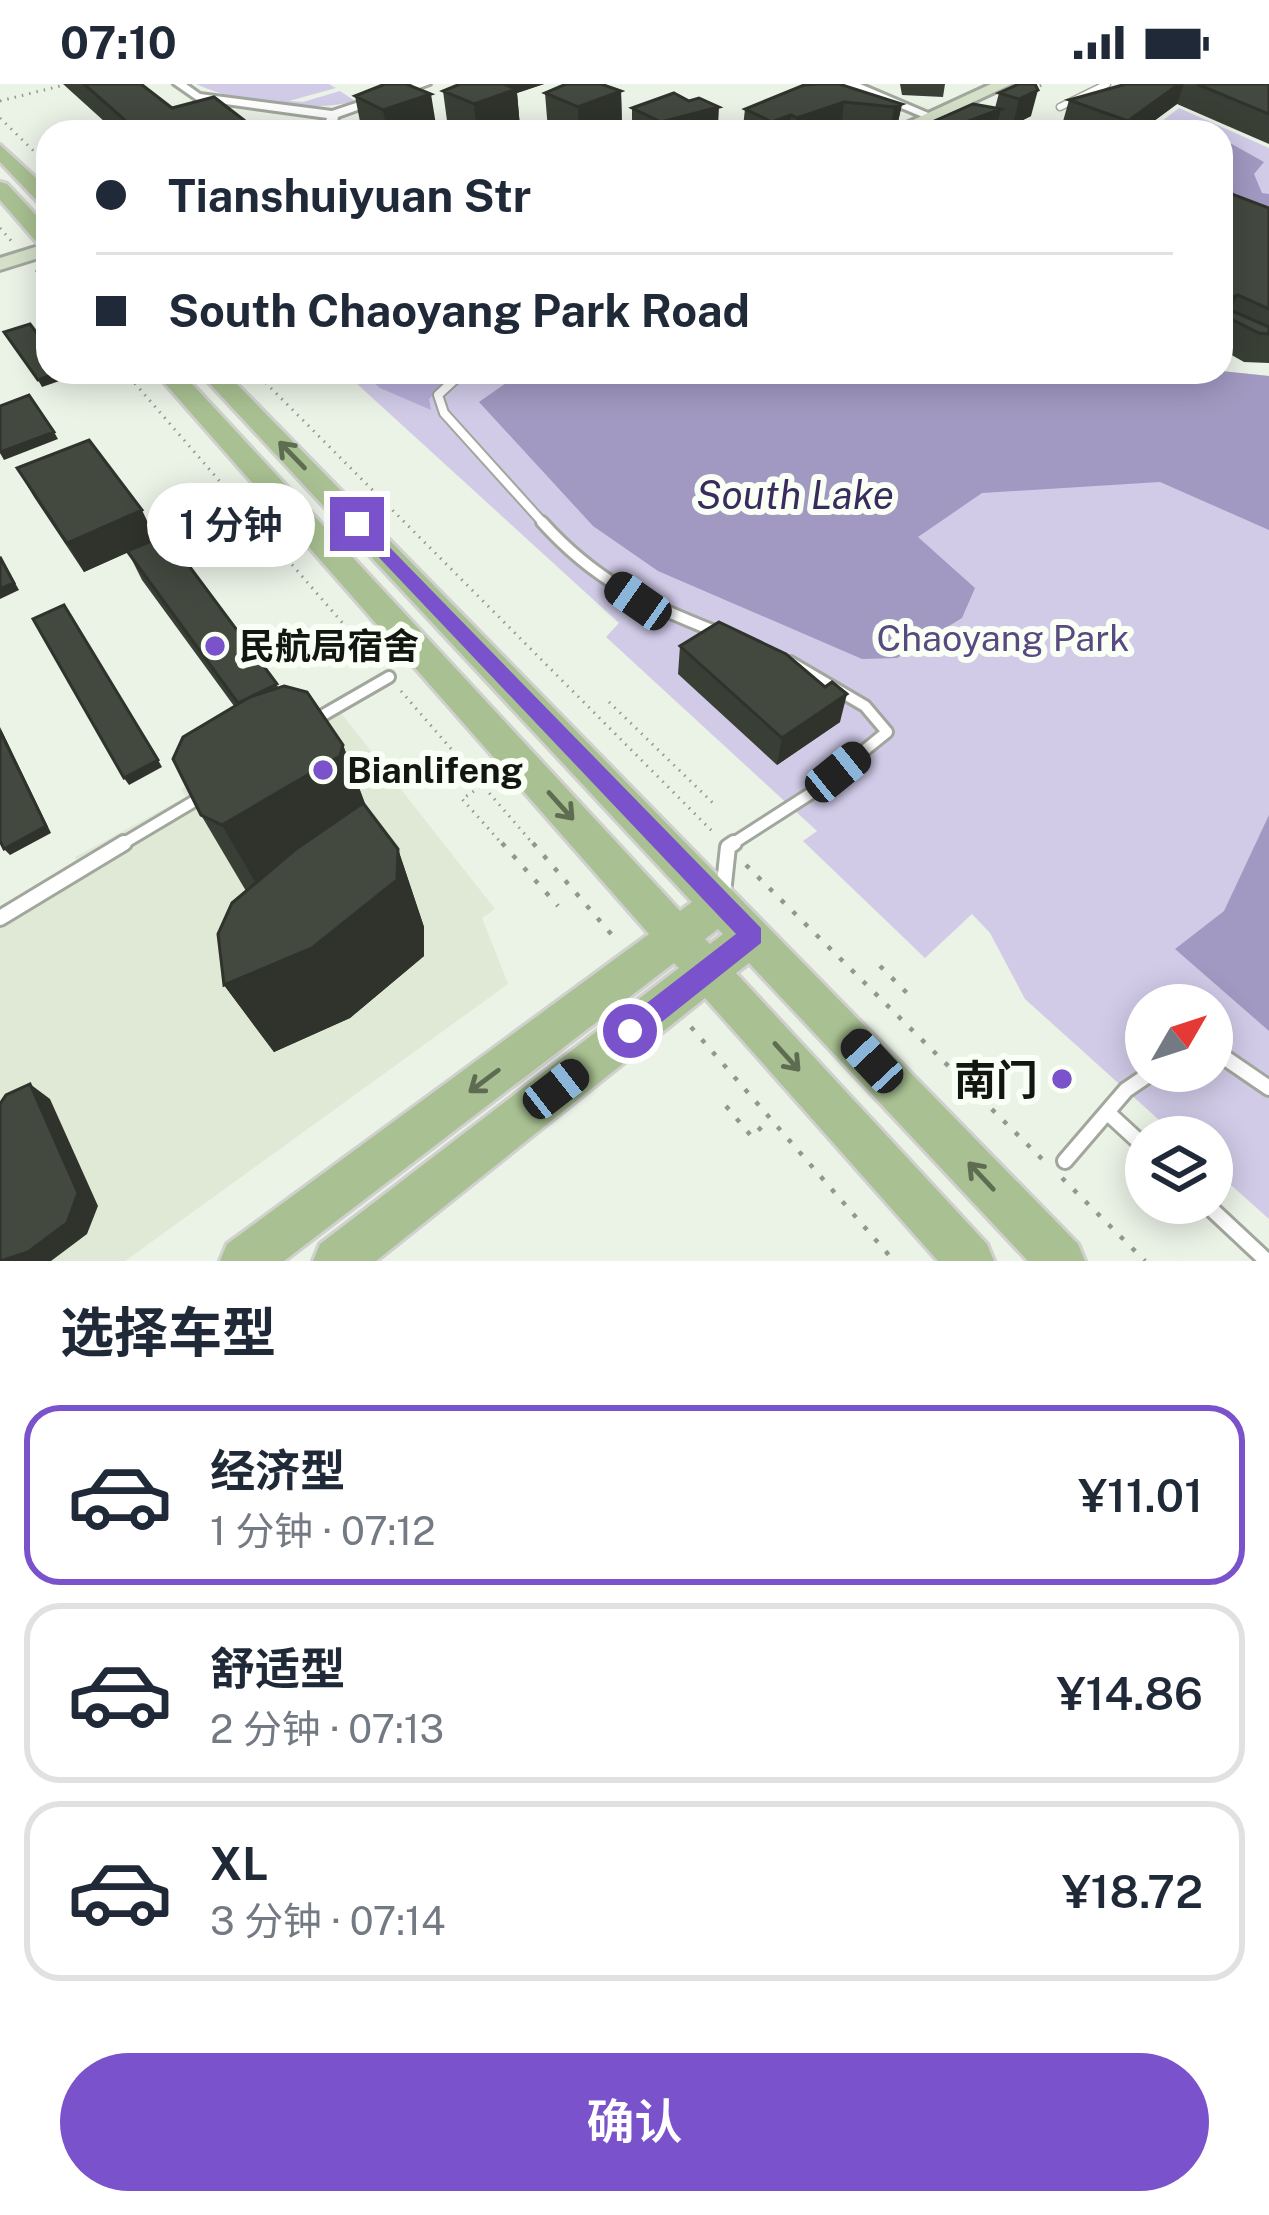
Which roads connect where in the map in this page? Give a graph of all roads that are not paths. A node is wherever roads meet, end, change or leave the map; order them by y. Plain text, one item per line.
1 (179, 84) edge
2 (424, 84) edge
3 (850, 84) edge
4 (1004, 84) edge
5 (1107, 84) edge
6 (1025, 88) edge
7 (1060, 107) dead end
8 (333, 115) junction
9 (936, 119) junction
10 (970, 119) edge
11 (332, 120) edge
12 (933, 120) edge
13 (973, 120) edge
14 (0, 151) edge
15 (0, 188) edge
16 (36, 188) edge
17 (36, 231) edge
18 (36, 250) edge
19 (0, 264) edge
20 (177, 384) edge
21 (237, 384) edge
22 (450, 384) edge
23 (728, 636) edge
24 (770, 654) edge
25 (388, 677) road end
26 (287, 736) edge
27 (214, 784) edge
28 (722, 903) junction
29 (0, 918) edge
30 (679, 935) junction
31 (753, 935) junction
32 (709, 969) junction
33 (1233, 1063) edge
34 (1269, 1088) edge
35 (1125, 1091) edge
36 (1108, 1112) junction
37 (1125, 1128) edge
38 (1065, 1161) dead end
39 (1228, 1224) edge
40 (244, 1261) edge
41 (337, 1261) edge
42 (970, 1261) edge
43 (1061, 1261) edge
44 (1268, 1261) edge

1 - 8 street
2 - 8 street
3 - 9 street
4 - 9 main road
5 - 7 lane
6 - 9 main road
8 - 11 street
9 - 12 main road
10 - 13 lane
14 - 16 main road
15 - 17 main road
18 - 19 main road
20 -> 30 main road
28 -> 21 main road
22 - 23 lane
24 - 28 lane
25 - 26 lane
27 - 29 lane
28 - 30 main road
28 - 31 main road
30 - 32 main road
30 -> 40 main road
31 - 32 main road
43 -> 31 main road
32 - 41 main road
32 -> 42 main road
33 - 34 lane
35 - 36 lane
36 - 37 lane
36 - 38 lane
39 - 44 lane

